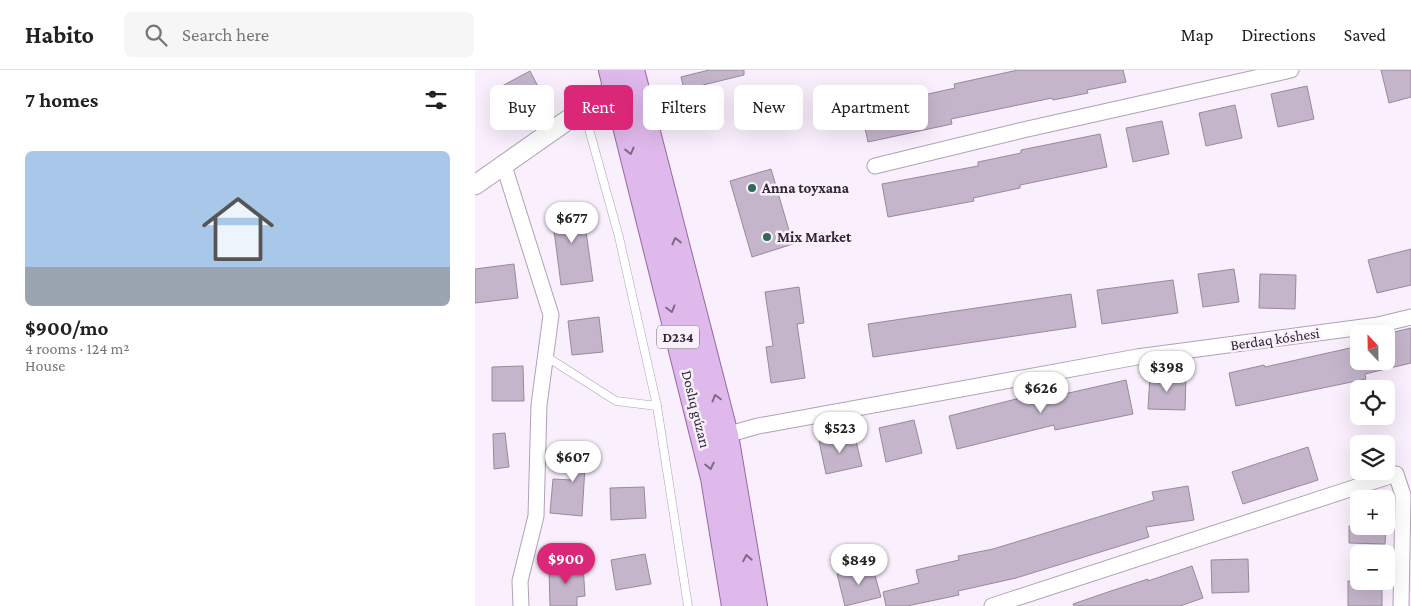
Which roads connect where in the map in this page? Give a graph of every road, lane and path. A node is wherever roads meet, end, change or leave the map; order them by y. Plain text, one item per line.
1 (1291, 70) edge
2 (626, 74) edge
3 (614, 85) edge
4 (564, 125) edge
5 (589, 130) edge
6 (504, 166) junction
7 (875, 166) dead end
8 (475, 185) edge
9 (1411, 317) edge
10 (547, 357) junction
11 (657, 406) junction
12 (726, 435) junction
13 (521, 606) edge
14 (688, 606) edge
15 (734, 606) edge
16 (755, 606) edge
17 (992, 606) edge
18 (1401, 606) edge

1 - 7 street
2 - 3 street
12 -> 2 main road, Doslıq gúzarı / D234
2 -> 15 main road, Doslıq gúzarı / D234
4 - 6 street
5 - 11 lane
6 - 8 street
6 - 10 street
9 - 12 street, Berdaq kóshesi
10 - 11 lane
10 - 13 street
11 - 14 lane
16 -> 12 main road, Doslıq gúzarı / D234
17 - 18 street

